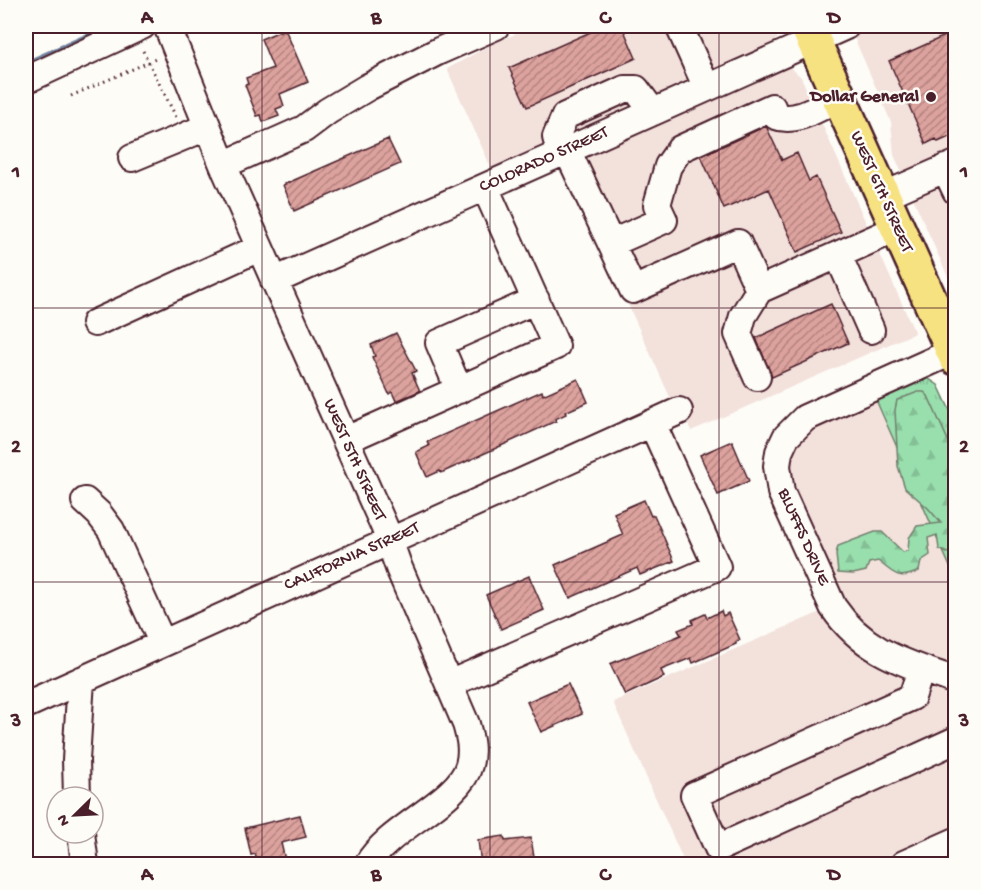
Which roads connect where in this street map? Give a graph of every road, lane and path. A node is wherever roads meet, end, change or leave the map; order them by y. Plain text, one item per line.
1 (496, 26) edge
2 (681, 26) edge
3 (846, 26) edge
4 (138, 28) edge
5 (810, 33) edge
6 (171, 37) edge
7 (149, 64) junction
8 (26, 80) edge
9 (707, 87) junction
10 (71, 96) dead end
11 (840, 98) junction
12 (196, 131) junction
13 (564, 151) junction
14 (132, 158) dead end
15 (223, 165) junction
16 (952, 174) edge
17 (485, 187) junction
18 (883, 196) junction
19 (898, 228) junction
20 (612, 243) junction
21 (259, 248) junction
22 (838, 255) junction
23 (274, 281) junction
24 (759, 290) junction
25 (536, 300) junction
26 (95, 323) dead end
27 (871, 330) dead end
28 (954, 355) edge
29 (757, 377) dead end
30 (459, 390) junction
31 (679, 411) dead end
32 (652, 423) junction
33 (346, 440) junction
34 (85, 501) dead end
35 (389, 540) junction
36 (162, 642) junction
37 (921, 669) junction
38 (81, 680) junction
39 (956, 681) edge
40 (449, 684) junction
41 (26, 705) edge
42 (956, 740) edge
43 (77, 785) edge
44 (956, 841) edge
45 (83, 845) edge
46 (85, 864) edge
47 (368, 864) edge
48 (904, 864) edge

1 - 15 street
2 - 9 street
3 - 5 street
4 - 7 path
4 - 8 street
5 - 9 street
5 - 11 highway, WEST 6TH STREET
6 - 7 path
6 - 12 street, WEST 5TH STREET
7 - 10 path
7 - 12 path
9 - 13 street
11 - 18 highway, WEST 6TH STREET
11 - 20 street
12 - 14 street
12 - 15 street, WEST 5TH STREET
13 - 17 street, COLORADO STREET
13 - 20 street
15 - 21 street, WEST 5TH STREET
16 - 18 street
17 - 23 street, COLORADO STREET
17 - 25 street
18 - 19 highway, WEST 6TH STREET
19 - 22 street
19 - 28 highway, WEST 6TH STREET
20 - 24 street
21 - 23 street, WEST 5TH STREET
21 - 26 street
22 - 24 street
22 - 27 street
23 - 33 street, WEST 5TH STREET
24 - 29 street
25 - 30 street
25 - 30 street
28 - 37 street, BLUFFS DRIVE
30 - 33 street
31 - 32 street, CALIFORNIA STREET
32 - 35 street, CALIFORNIA STREET
32 - 40 street
33 - 35 street, WEST 5TH STREET
34 - 36 street
35 - 36 street, CALIFORNIA STREET
35 - 40 street, WEST 5TH STREET
36 - 38 street, CALIFORNIA STREET
37 - 39 street, BLUFFS DRIVE
37 - 42 street
38 - 41 street, CALIFORNIA STREET
38 - 43 street
40 - 47 street, WEST 5TH STREET
44 - 48 street
45 - 46 street

